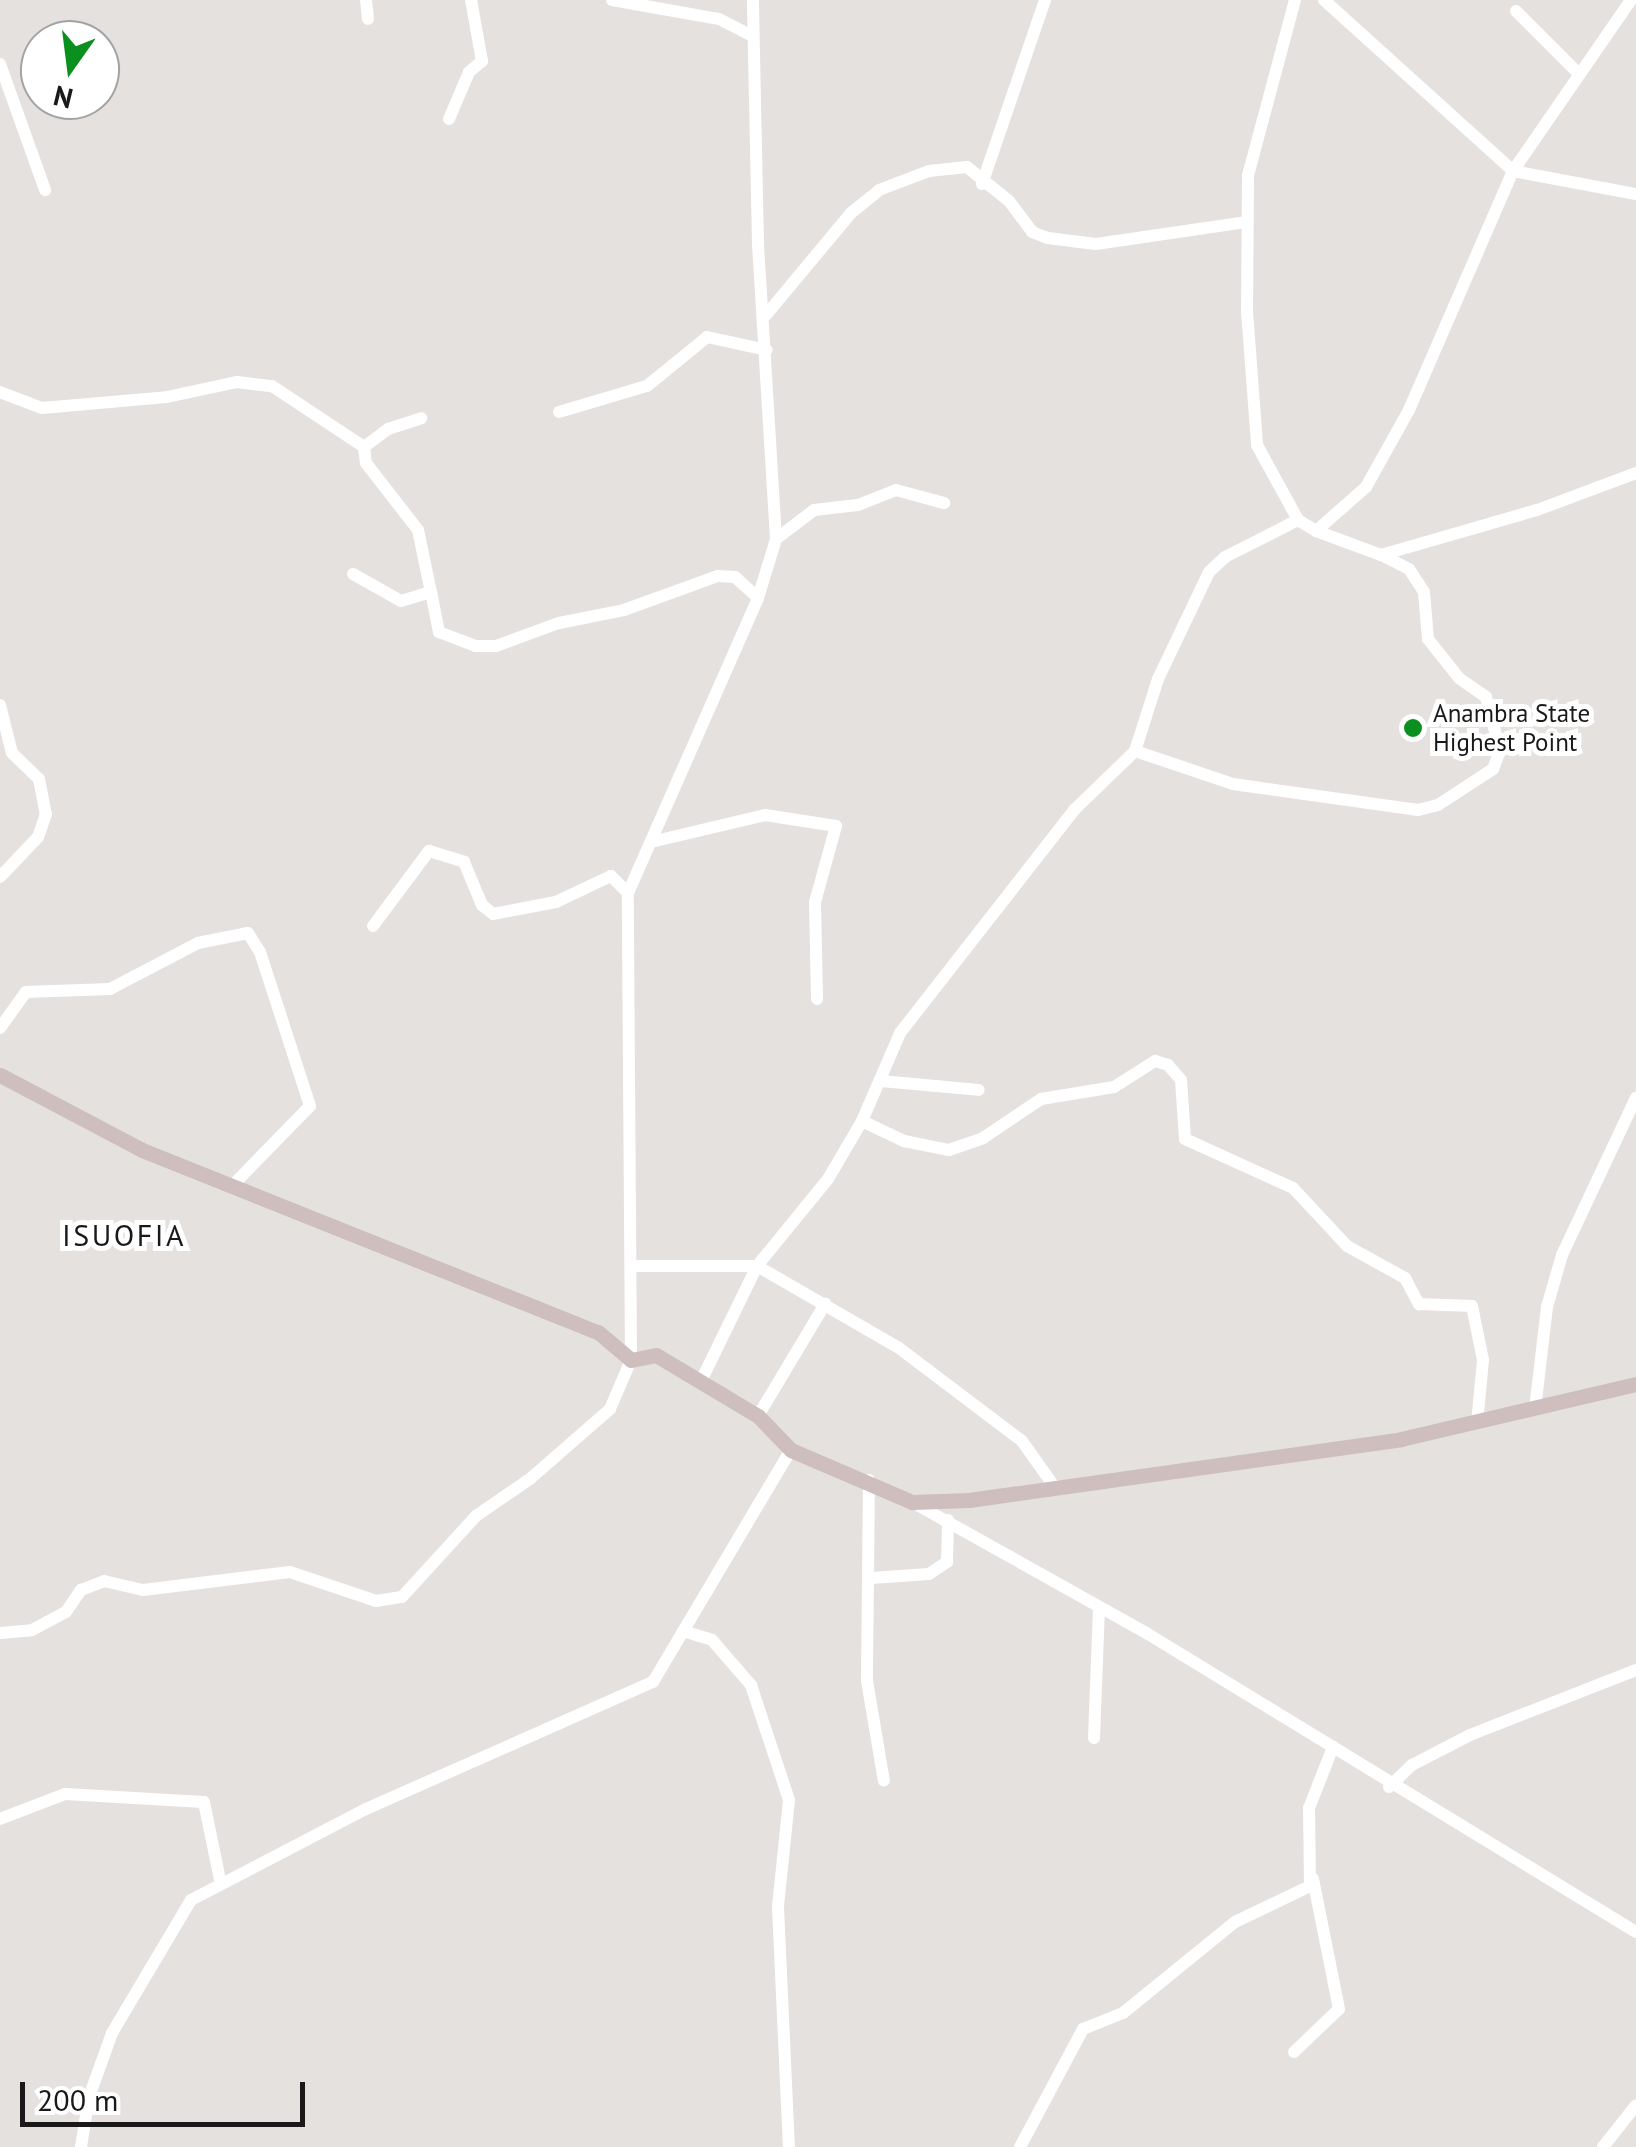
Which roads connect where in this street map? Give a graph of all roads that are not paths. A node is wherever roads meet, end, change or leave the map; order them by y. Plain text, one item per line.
1 (366, 0) edge
2 (471, 0) edge
3 (612, 0) edge
4 (753, 0) edge
5 (1045, 0) edge
6 (1295, 0) edge
7 (1324, 0) edge
8 (1632, 0) edge
9 (1516, 11) dead end
10 (368, 19) dead end
11 (753, 36) junction
12 (0, 64) edge
13 (1578, 73) junction
14 (449, 118) dead end
15 (1513, 171) junction
16 (982, 184) junction
17 (44, 190) dead end
18 (1636, 194) edge
19 (1247, 222) junction
20 (766, 315) junction
21 (767, 350) junction
22 (0, 392) edge
23 (559, 412) dead end
24 (421, 418) dead end
25 (364, 448) junction
26 (1636, 472) edge
27 (944, 503) dead end
28 (1298, 520) junction
29 (1316, 531) junction
30 (776, 539) junction
31 (1381, 555) junction
32 (354, 574) dead end
33 (431, 592) junction
34 (758, 598) junction
35 (0, 705) edge
36 (1135, 751) junction
37 (651, 842) junction
38 (0, 877) edge
39 (628, 893) junction
40 (373, 926) dead end
41 (817, 999) dead end
42 (0, 1028) edge
43 (0, 1074) edge
44 (880, 1081) junction
45 (979, 1090) dead end
46 (1636, 1098) edge
47 (862, 1121) junction
48 (230, 1187) junction
49 (632, 1266) junction
50 (757, 1266) junction
51 (826, 1304) junction
52 (632, 1360) junction
53 (701, 1381) junction
54 (1636, 1384) edge
55 (1535, 1409) junction
56 (758, 1416) junction
57 (1477, 1423) junction
58 (791, 1450) junction
59 (868, 1480) junction
60 (1056, 1489) junction
61 (912, 1502) junction
62 (948, 1520) junction
63 (870, 1578) junction
64 (1099, 1608) junction
65 (683, 1632) junction
66 (0, 1633) edge
67 (1636, 1670) edge
68 (1094, 1738) dead end
69 (1333, 1747) junction
70 (884, 1781) dead end
71 (1389, 1787) junction
72 (0, 1819) edge
73 (1313, 1879) junction
74 (220, 1880) junction
75 (1636, 1932) edge
76 (1294, 2052) dead end
77 (1636, 2105) edge
78 (82, 2147) edge
79 (789, 2147) edge
80 (1020, 2147) edge
81 (1603, 2147) edge

1 - 10 street
2 - 14 street
3 - 11 street
4 - 11 street
5 - 16 street
6 - 19 street
7 - 15 street
8 - 13 street
9 - 13 street
11 - 20 street
12 - 17 street
13 - 15 street
15 - 18 street
15 - 29 street
16 - 19 street
16 - 20 street
19 - 28 street
20 - 21 street
21 - 23 street
21 - 30 street
22 - 25 street
24 - 25 street
25 - 33 street
26 - 31 street
27 - 30 street
28 - 29 street
28 - 36 street
29 - 31 street
30 - 34 street
31 - 36 street
32 - 33 street
33 - 34 street
34 - 37 street
35 - 38 street
36 - 44 street
37 - 39 street
37 - 41 street
39 - 40 street
39 - 49 street
42 - 48 street
43 - 48 main road
44 - 45 street
44 - 47 street
46 - 55 street
47 - 50 street
47 - 57 street
48 - 52 main road
49 - 50 street
49 - 52 street
50 - 51 street
50 - 53 street
51 - 56 street
51 - 60 street
52 - 53 main road
52 - 66 street
53 - 56 main road
54 - 55 main road
55 - 57 main road
56 - 58 main road
57 - 60 main road
58 - 59 main road
58 - 65 street
59 - 61 main road
59 - 63 street
60 - 61 main road
61 - 62 street
62 - 63 street
62 - 64 street
63 - 70 street
64 - 68 street
64 - 69 street
65 - 74 street
65 - 79 street
67 - 71 street
69 - 71 street
69 - 73 street
71 - 75 street
72 - 74 street
73 - 76 street
73 - 80 street
74 - 78 street
77 - 81 street

